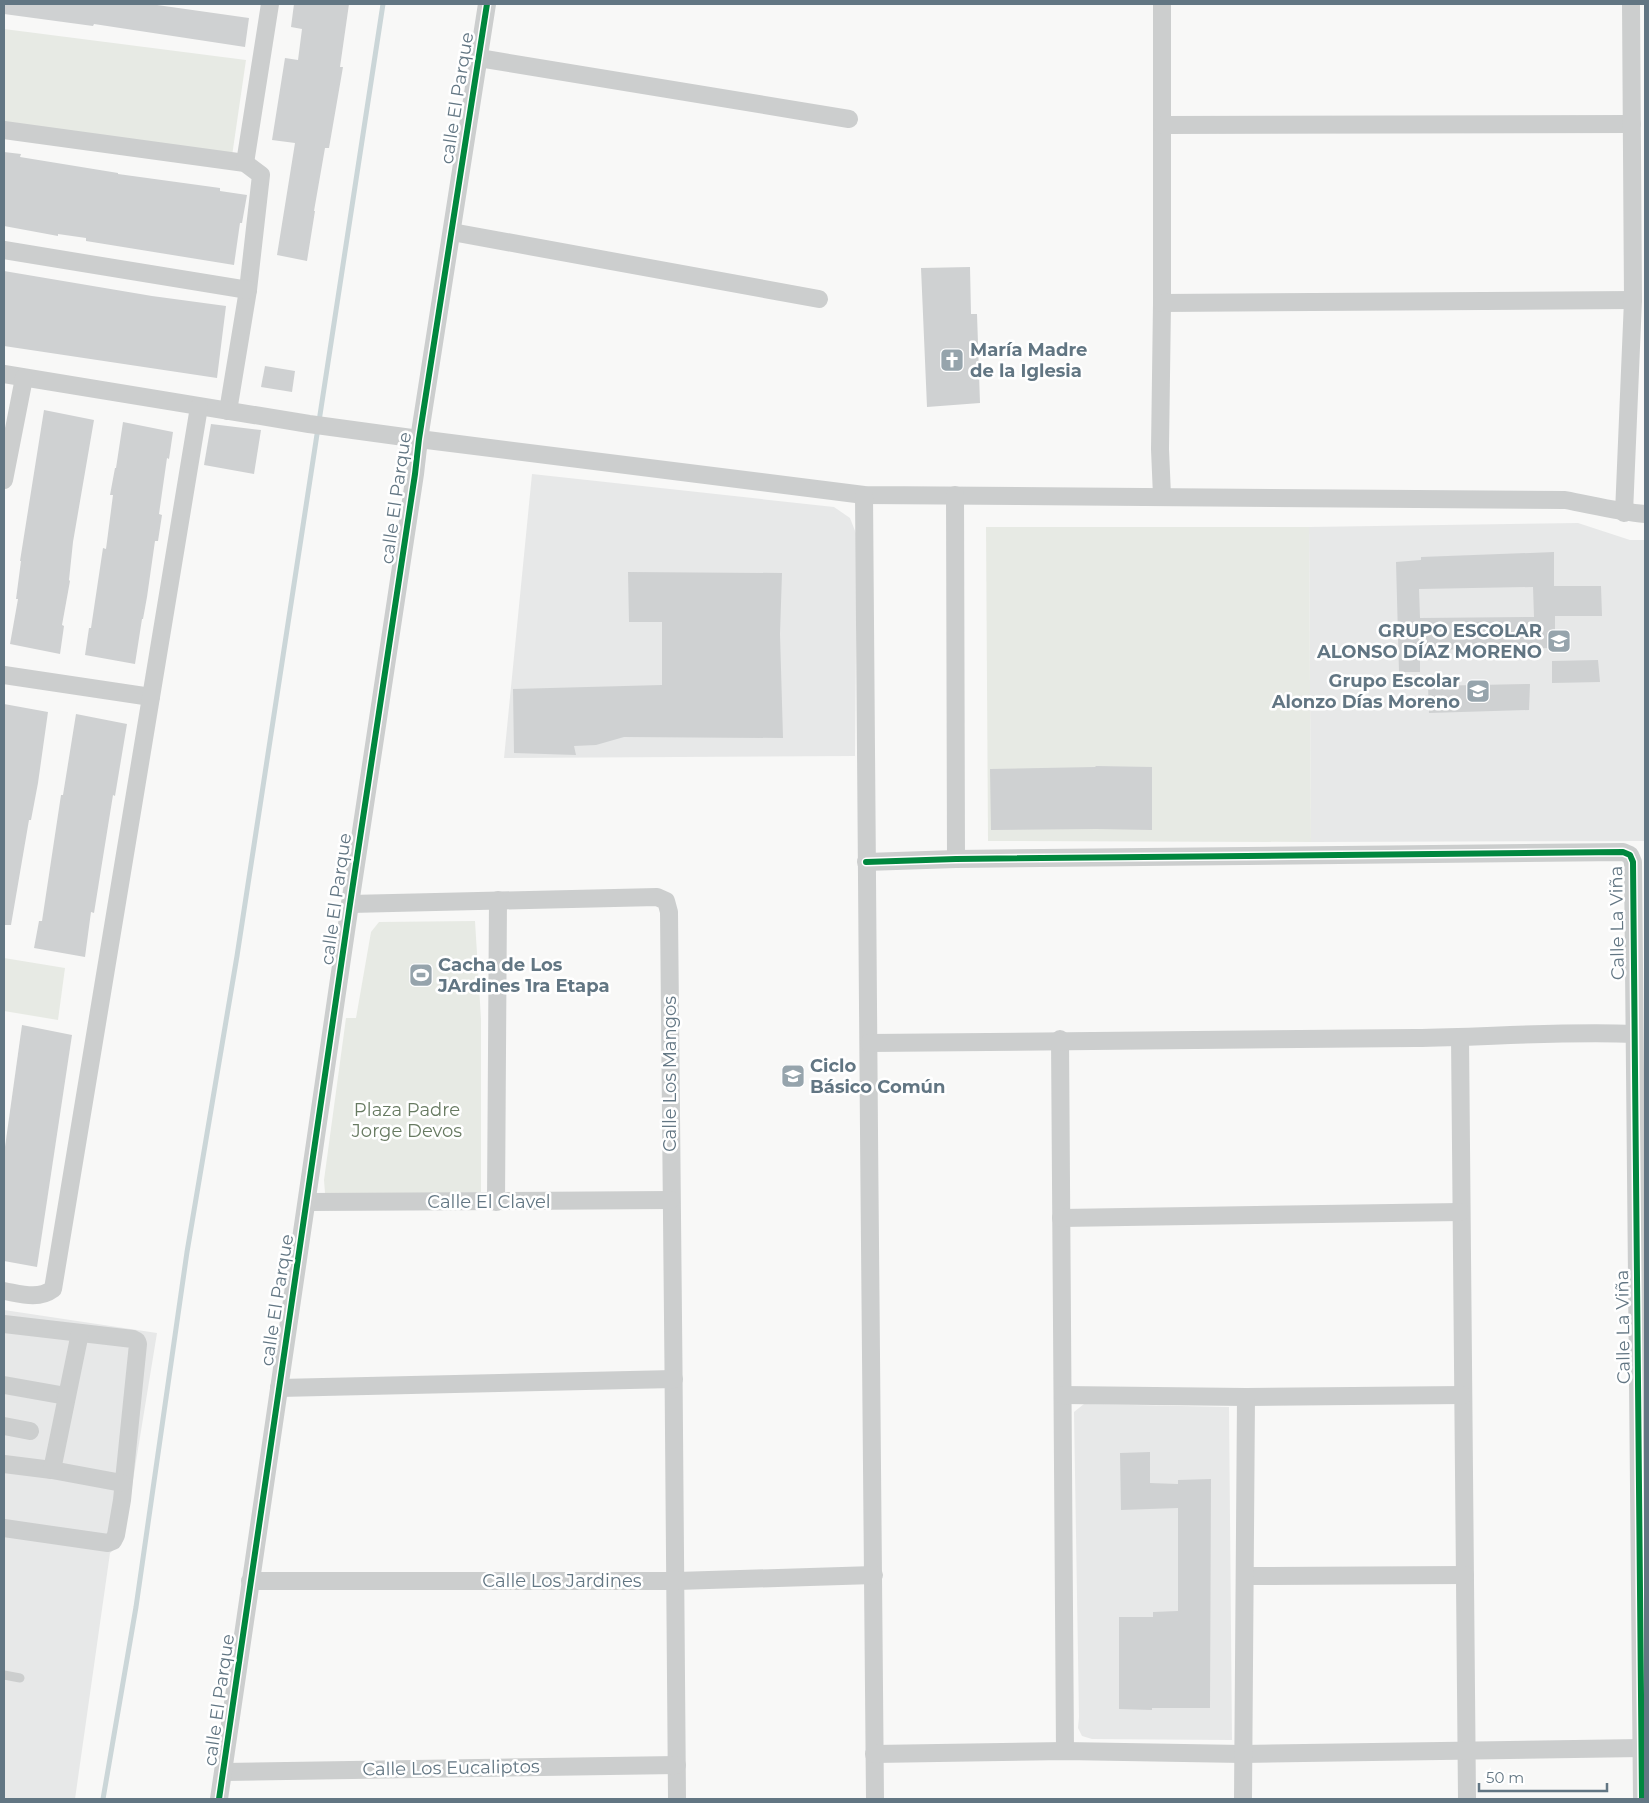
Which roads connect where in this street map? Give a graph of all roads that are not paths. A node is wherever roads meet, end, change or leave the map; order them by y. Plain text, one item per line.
1 (270, 4) edge
2 (487, 4) edge
3 (1162, 4) edge
4 (1631, 4) edge
5 (479, 58) junction
6 (848, 119) dead end
7 (1632, 124) junction
8 (1162, 125) junction
9 (4, 130) edge
10 (246, 163) junction
11 (452, 232) junction
12 (4, 250) edge
13 (248, 290) junction
14 (819, 299) dead end
15 (1634, 300) junction
16 (1162, 303) junction
17 (4, 374) edge
18 (24, 378) junction
19 (199, 406) junction
20 (228, 411) junction
21 (419, 439) junction
22 (4, 480) edge
23 (864, 495) junction
24 (956, 496) junction
25 (1162, 496) junction
26 (1624, 513) junction
27 (1645, 514) edge
28 (4, 675) edge
29 (151, 698) junction
30 (956, 859) junction
31 (866, 862) junction
32 (498, 900) junction
33 (350, 904) junction
34 (1634, 1034) junction
35 (1460, 1037) junction
36 (1060, 1040) junction
37 (869, 1043) junction
38 (671, 1200) junction
39 (308, 1202) junction
40 (496, 1202) junction
41 (1462, 1212) junction
42 (1061, 1218) junction
43 (4, 1291) edge
44 (4, 1324) edge
45 (80, 1333) junction
46 (674, 1380) junction
47 (4, 1386) edge
48 (279, 1388) junction
49 (1463, 1395) junction
50 (66, 1396) junction
51 (1062, 1396) junction
52 (1246, 1397) junction
53 (4, 1426) edge
54 (30, 1431) dead end
55 (4, 1464) edge
56 (52, 1470) junction
57 (122, 1483) junction
58 (4, 1528) edge
59 (677, 1574) junction
60 (874, 1575) junction
61 (1465, 1575) junction
62 (1244, 1576) junction
63 (250, 1581) junction
64 (4, 1675) edge
65 (20, 1678) dead end
66 (1642, 1748) junction
67 (1065, 1751) junction
68 (1466, 1751) junction
69 (874, 1754) junction
70 (1243, 1754) junction
71 (677, 1765) junction
72 (224, 1772) junction
73 (220, 1799) edge
74 (677, 1799) edge
75 (875, 1799) edge
76 (1242, 1799) edge
77 (1467, 1799) edge
78 (1642, 1799) edge

1 - 10 street
2 - 5 street, calle El Parque
3 - 8 street
4 - 7 street
5 - 6 street
5 - 11 street, calle El Parque
7 - 8 street
7 - 15 street
8 - 16 street
9 - 10 street
10 - 13 street
11 - 14 street
11 - 21 street, calle El Parque
12 - 13 street
13 - 20 street
15 - 16 street
15 - 26 street
16 - 25 street
17 - 18 street
18 - 19 street
18 - 22 street
19 - 20 street
19 - 29 street
20 - 21 street
21 - 23 street
21 - 33 street, calle El Parque
23 - 24 street
23 - 31 street
24 - 25 street
24 - 30 street
25 - 26 street
26 - 27 street
28 - 29 street
29 - 43 street
30 - 31 street
30 - 34 street, Calle La Viña
31 - 37 street
32 - 33 street, Calle Los Mangos
32 - 38 street, Calle Los Mangos
32 - 40 street
33 - 39 street, calle El Parque
34 - 35 street
34 - 66 street, Calle La Viña
35 - 36 street
35 - 41 street
36 - 37 street
36 - 42 street
37 - 60 street
38 - 40 street, Calle El Clavel
38 - 46 street, Calle Los Mangos
39 - 40 street, Calle El Clavel
39 - 48 street, calle El Parque
41 - 42 street
41 - 49 street
42 - 51 street
44 - 45 street
45 - 50 street
45 - 57 street
46 - 48 street
46 - 59 street, Calle Los Mangos
47 - 50 street
48 - 63 street, calle El Parque
49 - 52 street
49 - 61 street
50 - 56 street
51 - 52 street
51 - 67 street
52 - 62 street
53 - 54 street
55 - 56 street
56 - 57 street
57 - 58 street
59 - 60 street, Calle Los Jardines
59 - 63 street, Calle Los Jardines
59 - 71 street
60 - 69 street
61 - 62 street
61 - 68 street
62 - 70 street
63 - 72 street, calle El Parque
64 - 65 lane
66 - 68 street
66 - 78 street, Calle La Viña
67 - 69 street
67 - 70 street
68 - 70 street
68 - 77 street
69 - 75 street
70 - 76 street
71 - 72 street, Calle Los Eucaliptos
71 - 74 street
72 - 73 street, calle El Parque

